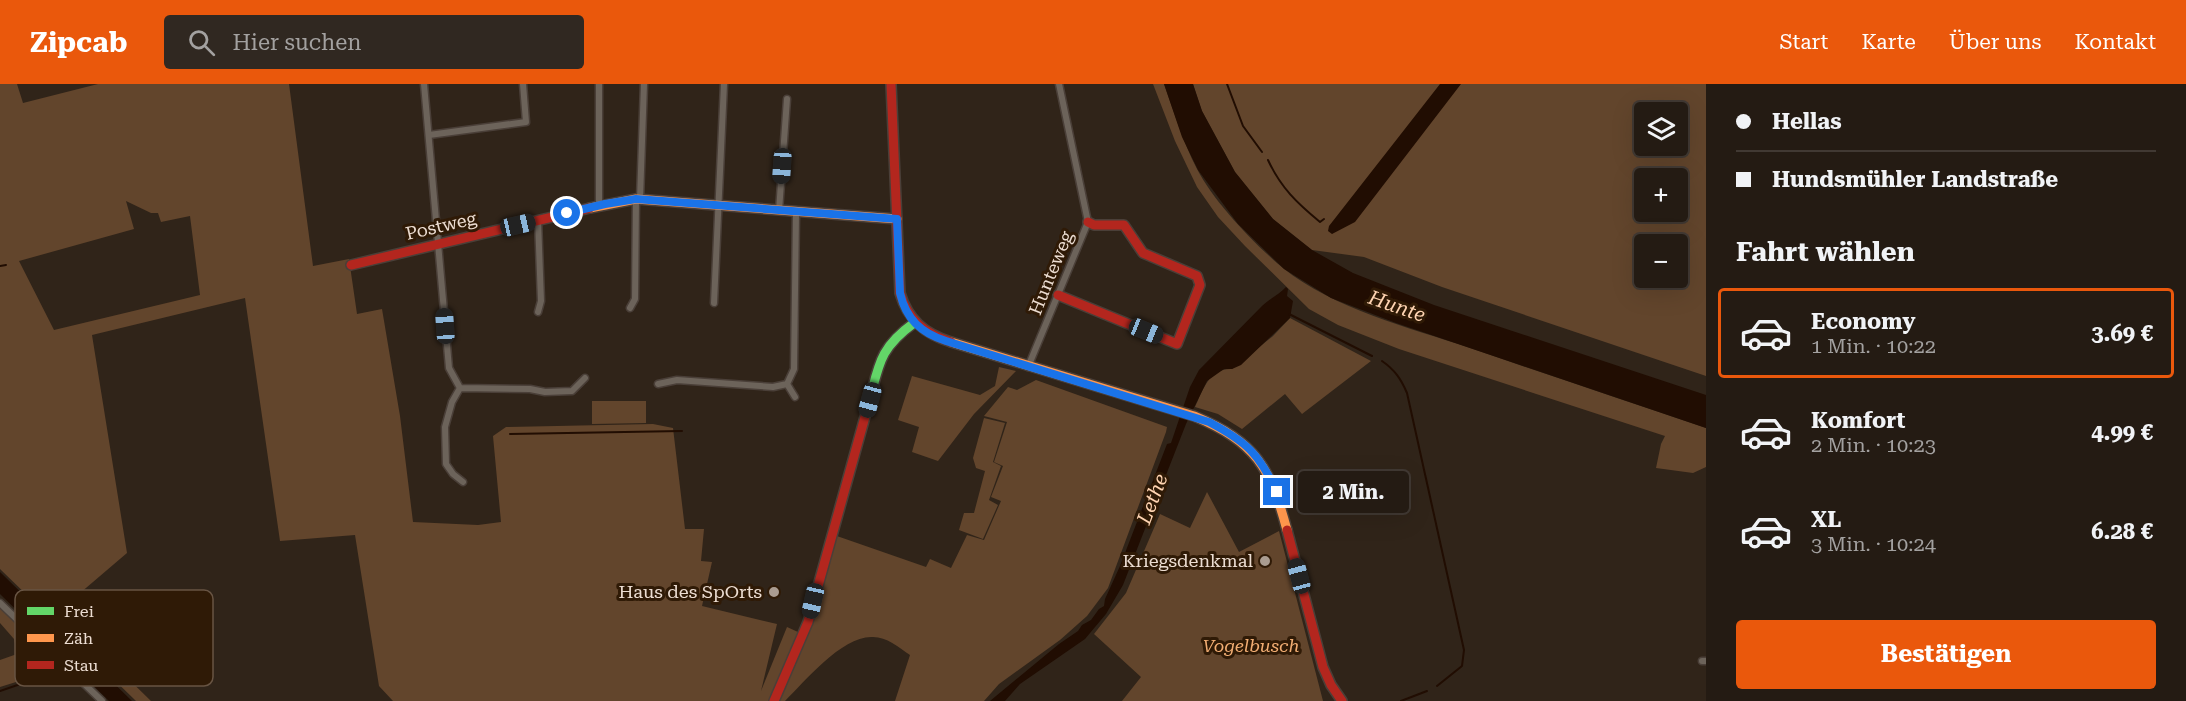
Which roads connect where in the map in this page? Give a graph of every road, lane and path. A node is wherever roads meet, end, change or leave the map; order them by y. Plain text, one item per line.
1 (424, 84) edge
2 (523, 84) edge
3 (599, 84) edge
4 (644, 84) edge
5 (724, 84) edge
6 (891, 84) edge
7 (1059, 84) edge
8 (787, 99) dead end
9 (429, 135) junction
10 (638, 199) junction
11 (599, 205) junction
12 (719, 206) junction
13 (779, 211) junction
14 (796, 213) junction
15 (897, 219) junction
16 (538, 220) junction
17 (1088, 222) junction
18 (439, 243) junction
19 (351, 265) dead end
20 (1058, 295) junction
21 (714, 303) dead end
22 (630, 308) dead end
23 (538, 312) dead end
24 (914, 323) junction
25 (1028, 367) junction
26 (585, 378) dead end
27 (658, 384) dead end
28 (787, 384) junction
29 (460, 388) junction
30 (795, 397) dead end
31 (463, 482) dead end
32 (0, 603) edge
33 (15, 617) edge
34 (86, 686) edge
35 (102, 701) edge
36 (774, 701) edge
37 (1342, 701) edge

1 - 9 street
2 - 9 street
3 - 11 street
4 - 10 street
5 - 12 street
6 - 15 street
7 - 17 street, Hunteweg
8 - 13 street
9 - 18 street
10 - 11 street, Postweg
10 - 12 street, Postweg
10 - 22 street
11 - 16 street, Postweg
12 - 13 street, Postweg
12 - 21 street
13 - 14 street, Postweg
14 - 15 street, Postweg
14 - 28 street
15 - 24 street
16 - 18 street, Postweg
16 - 23 street
17 - 20 street, Hunteweg
17 - 20 street
18 - 19 street, Postweg
18 - 29 street
20 - 25 street, Hunteweg
24 - 25 street
24 - 36 street
25 - 37 street
26 - 29 street
27 - 28 street
28 - 30 street
29 - 31 street
32 - 33 street
34 - 35 street

